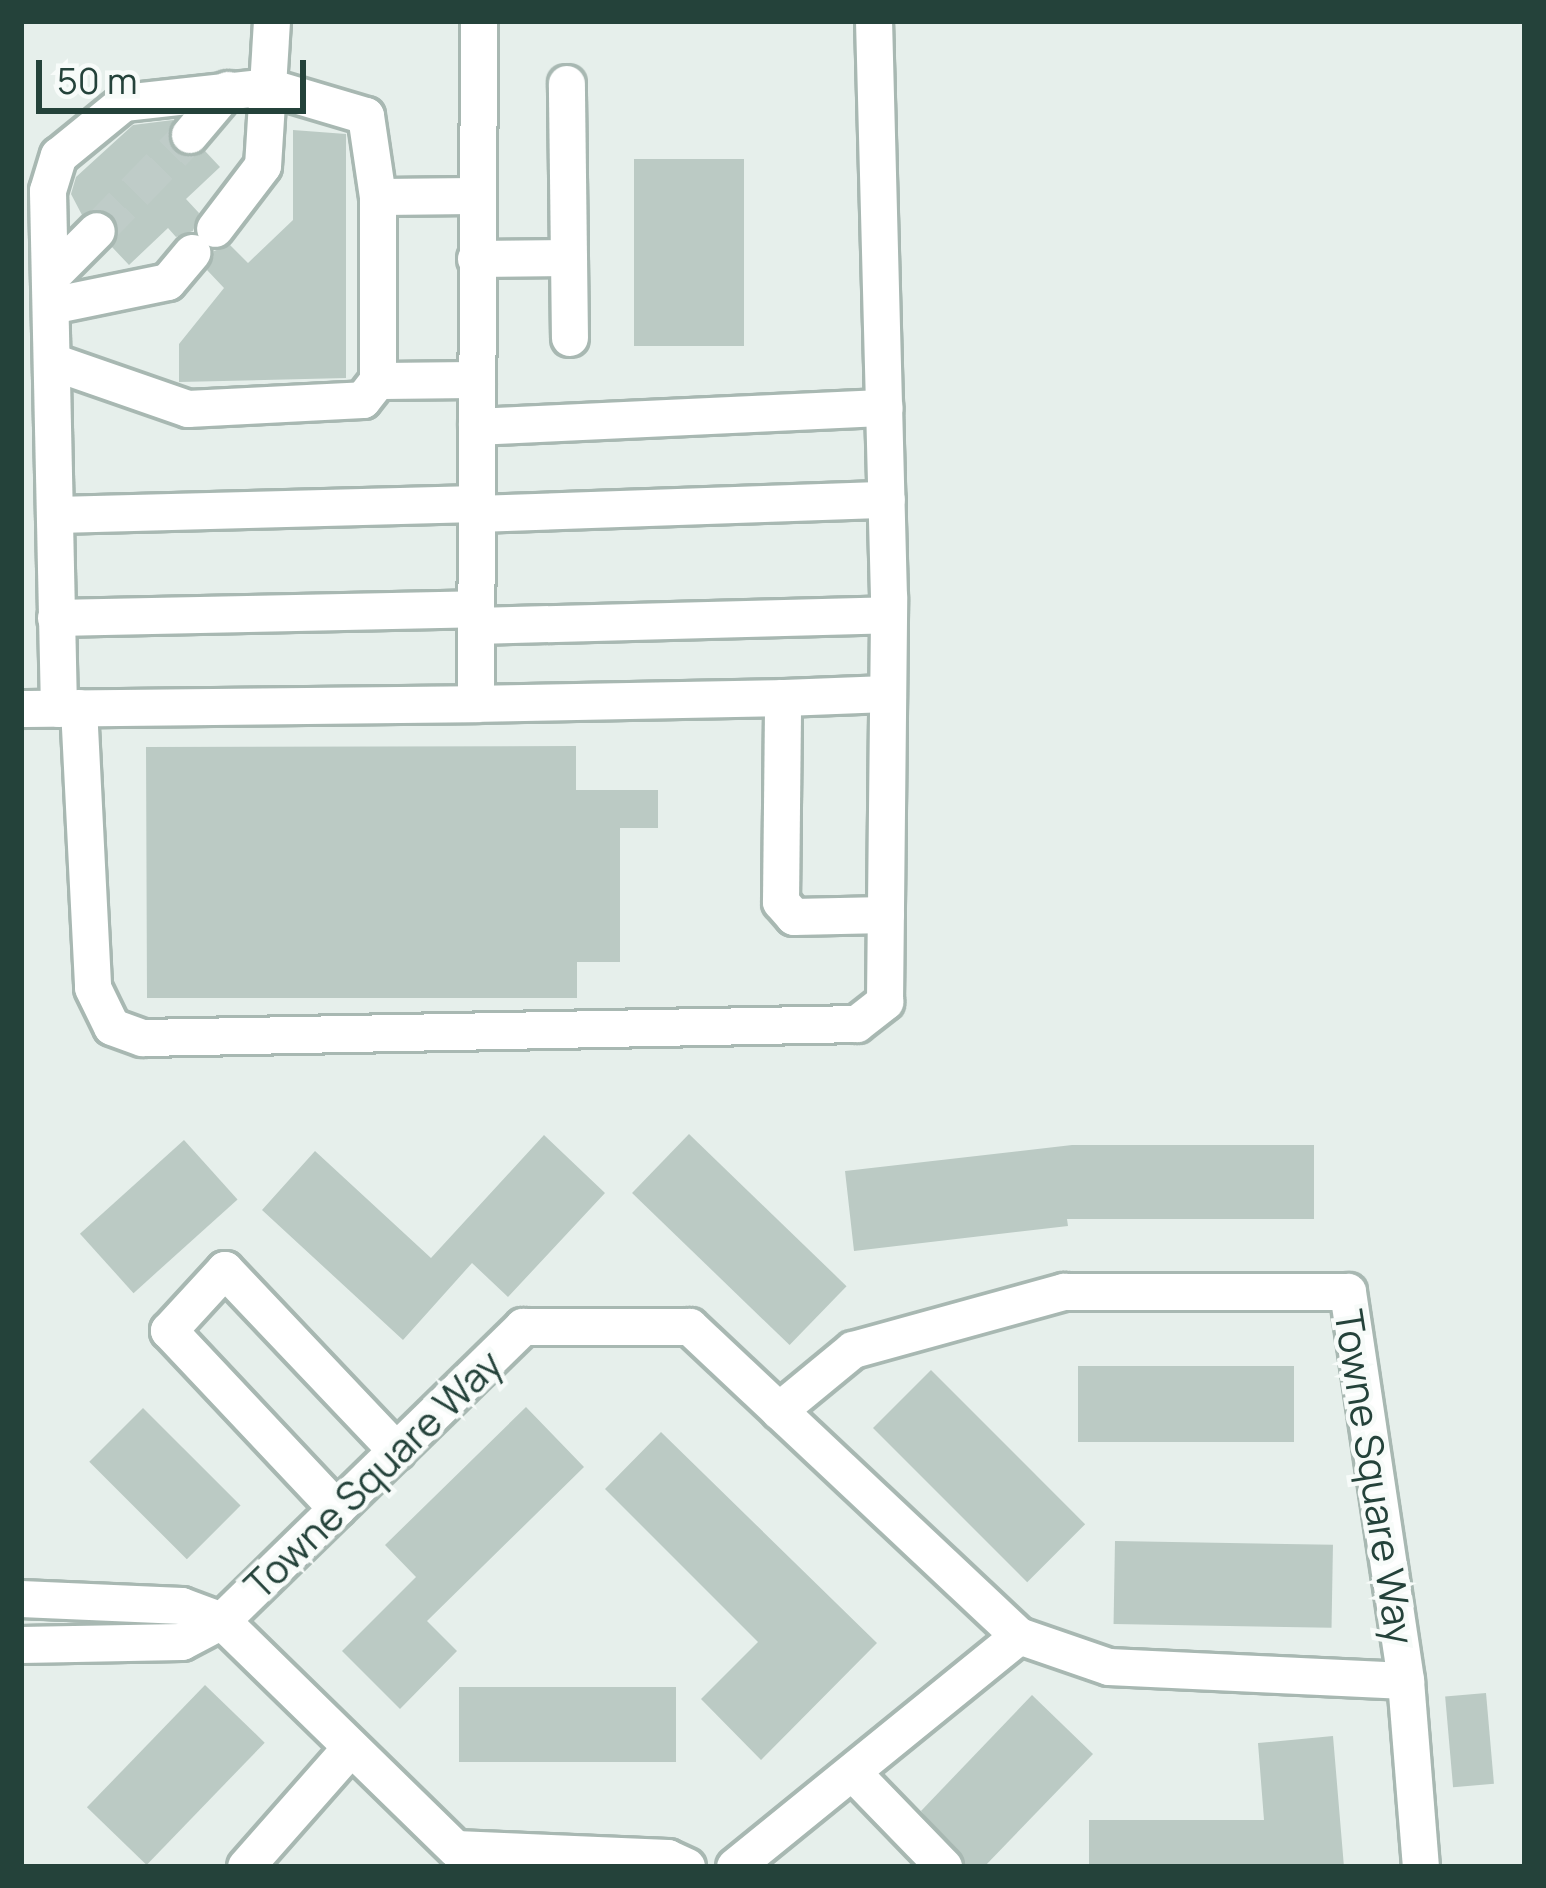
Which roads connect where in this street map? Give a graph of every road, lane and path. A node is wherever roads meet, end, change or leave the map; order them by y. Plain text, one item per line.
1 (272, 21) edge
2 (479, 21) edge
3 (874, 21) edge
4 (567, 84) dead end
5 (268, 87) junction
6 (228, 90) junction
7 (190, 135) tunnel mouth
8 (477, 196) junction
9 (378, 197) junction
10 (98, 231) tunnel mouth
11 (569, 258) junction
12 (476, 259) junction
13 (45, 323) edge
14 (570, 338) dead end
15 (378, 380) junction
16 (477, 380) junction
17 (885, 408) junction
18 (477, 428) junction
19 (886, 500) junction
20 (477, 509) junction
21 (57, 514) junction
22 (889, 615) junction
23 (56, 618) junction
24 (476, 618) junction
25 (888, 694) junction
26 (783, 698) junction
27 (476, 704) junction
28 (69, 708) junction
29 (21, 709) edge
30 (886, 915) junction
31 (779, 1411) junction
32 (397, 1451) junction
33 (337, 1509) junction
34 (21, 1599) edge
35 (222, 1621) junction
36 (1019, 1636) junction
37 (21, 1645) edge
38 (1406, 1681) junction
39 (350, 1750) junction
40 (853, 1773) junction
41 (447, 1858) edge
42 (581, 1862) edge
43 (246, 1867) edge
44 (687, 1867) edge
45 (735, 1867) edge
46 (944, 1867) edge
47 (1421, 1867) edge

1 - 5 street
2 - 8 street
3 - 17 street
4 - 11 street
5 - 6 street
5 - 9 street
5 - 13 street
6 - 7 street
6 - 13 street
8 - 9 street
8 - 12 street
9 - 15 street
10 - 13 street
11 - 12 street
11 - 14 street
12 - 16 street
13 - 15 street
13 - 21 street
15 - 16 street
16 - 18 street
17 - 18 street
17 - 19 street
18 - 20 street
19 - 20 street
19 - 22 street
20 - 21 street
20 - 24 street
21 - 23 street
22 - 24 street
22 - 25 street
23 - 24 street
23 - 28 street
24 - 27 street
25 - 26 street
25 - 30 street
26 - 27 street
26 - 30 street
27 - 28 street
28 - 29 street
28 - 30 street
31 - 32 street, Towne Square Way
31 - 36 street, Towne Square Way
31 - 38 street, Towne Square Way
32 - 33 street, Towne Square Way
32 - 33 street
33 - 35 street, Towne Square Way
34 - 35 street, Towne Square Way
35 - 37 street, Towne Square Way
35 - 39 street
36 - 38 street, Towne Square Way
36 - 40 street
38 - 47 street
39 - 41 street
39 - 43 street
40 - 45 street
40 - 46 street
41 - 42 street
42 - 44 street

